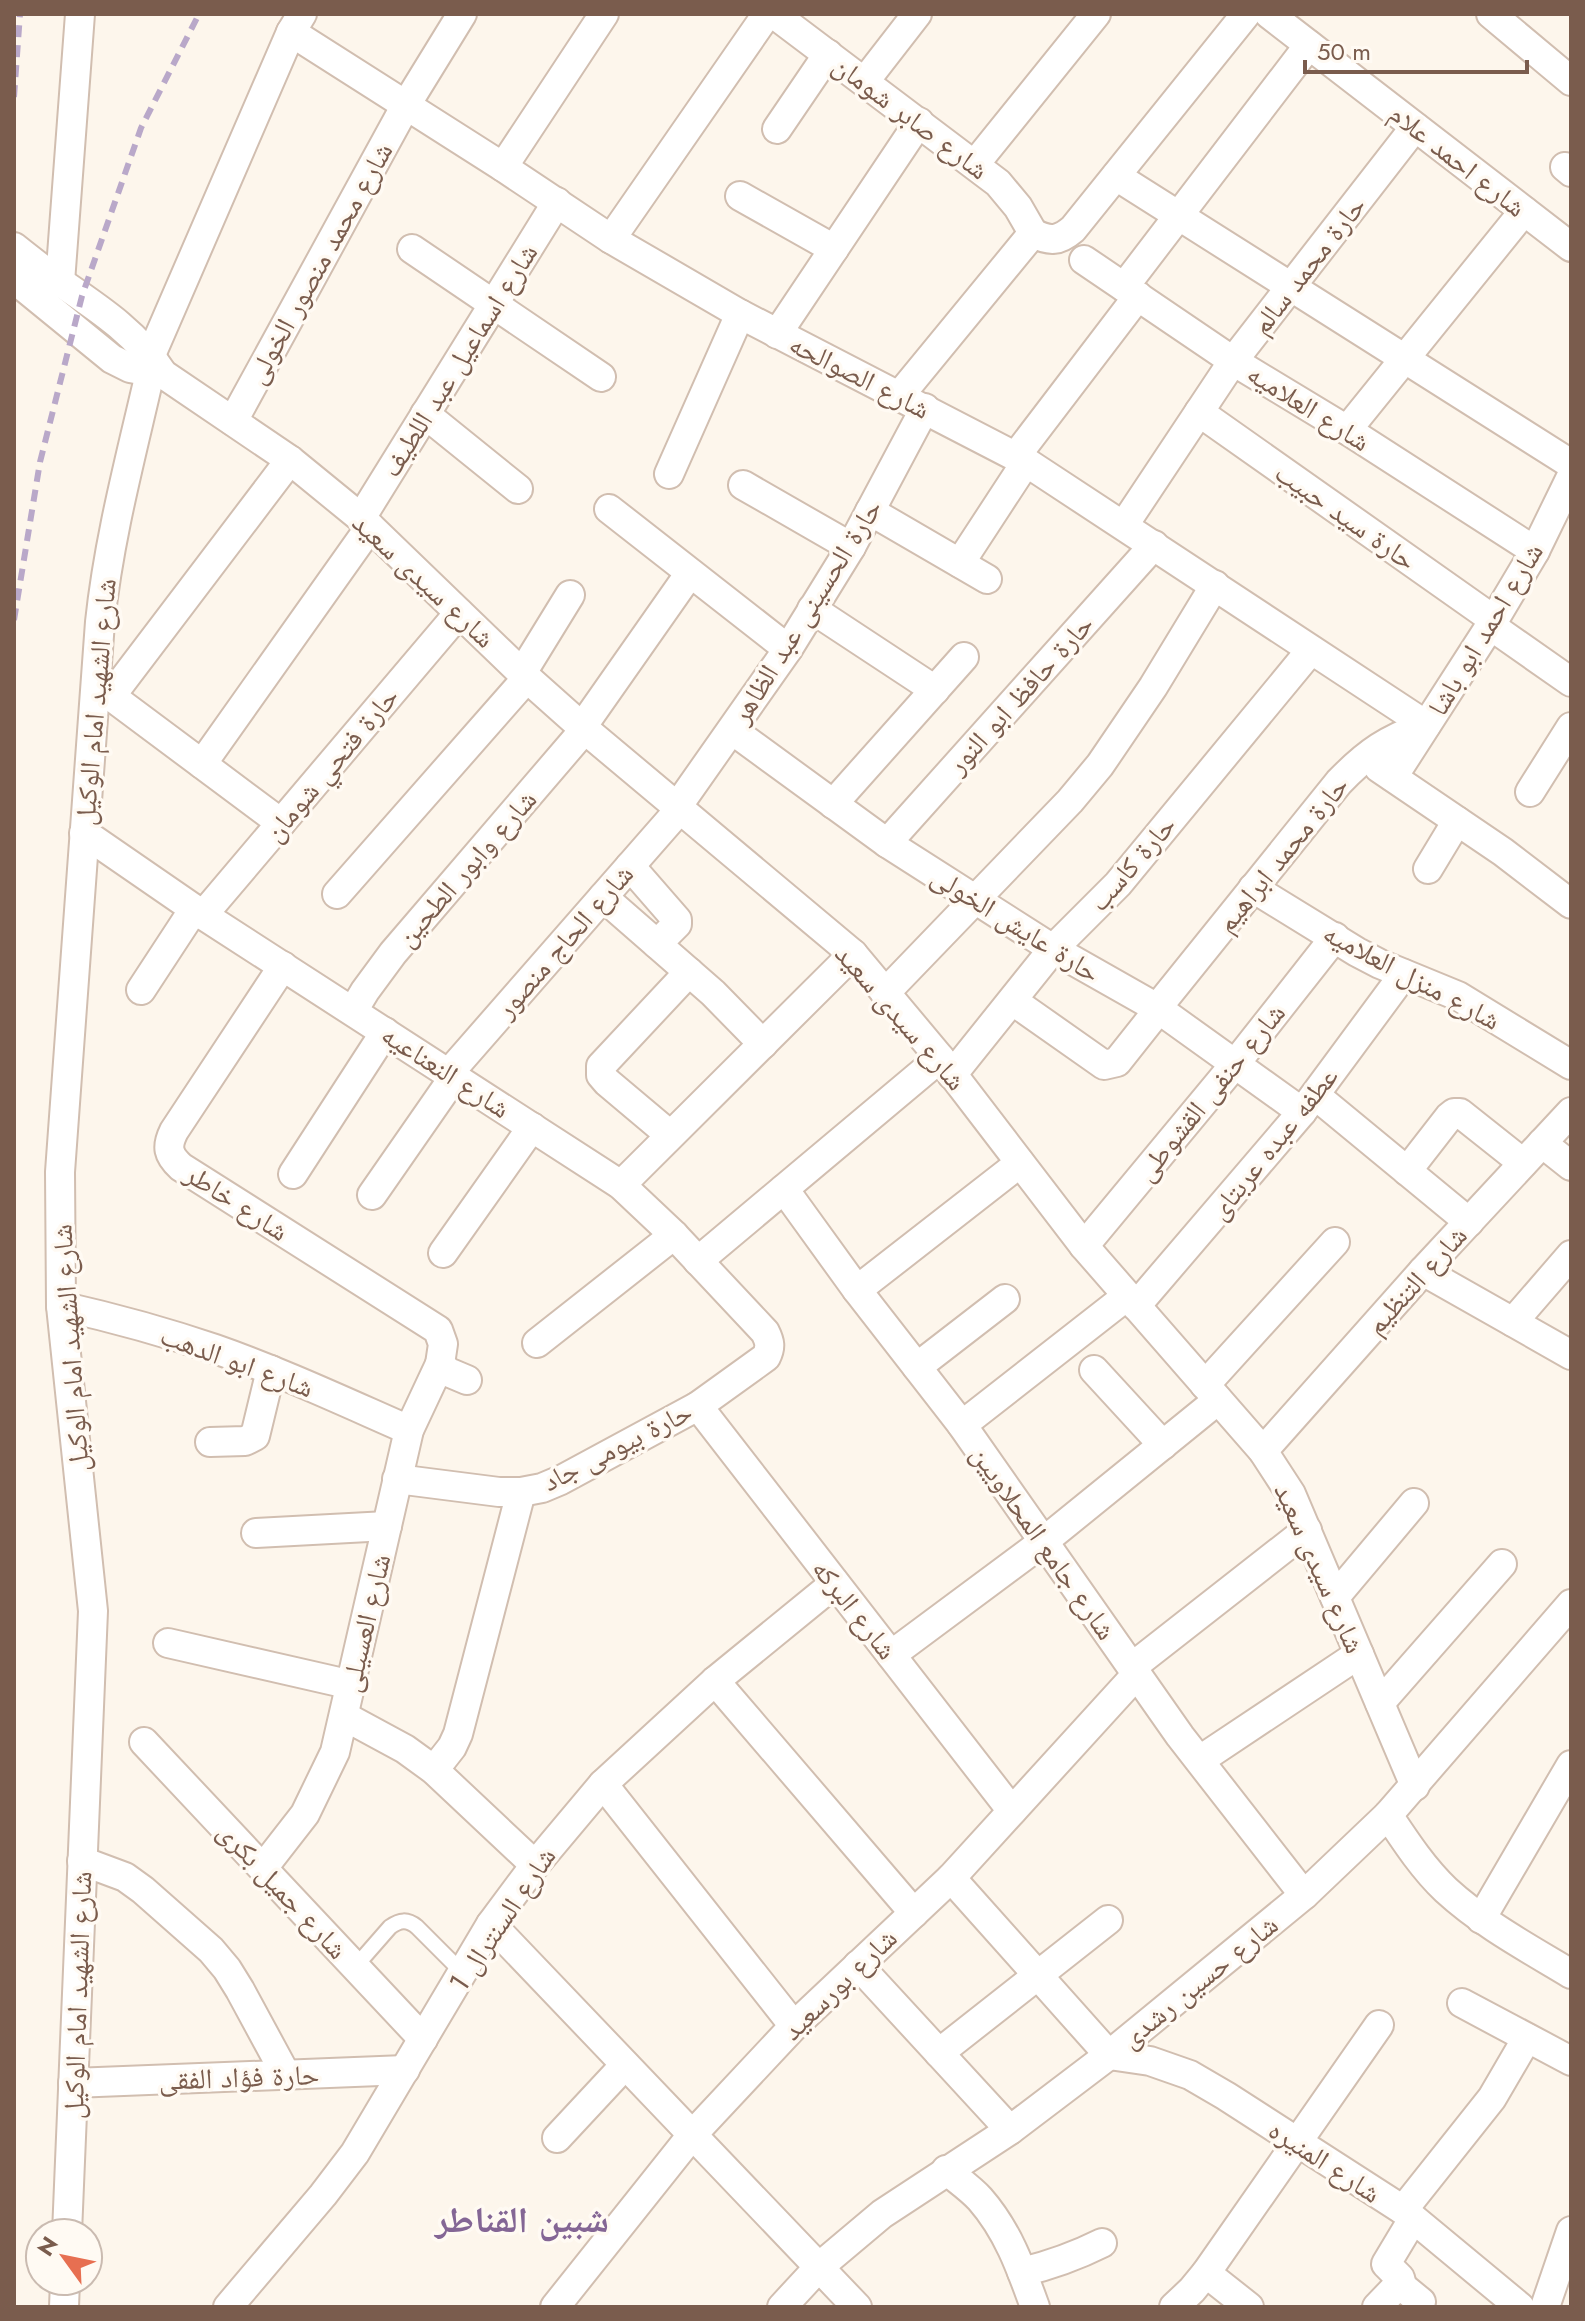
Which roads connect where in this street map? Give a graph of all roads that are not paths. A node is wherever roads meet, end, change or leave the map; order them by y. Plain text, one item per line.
1 (80, 14) edge
2 (462, 14) edge
3 (604, 14) edge
4 (767, 14) edge
5 (774, 14) edge
6 (917, 14) edge
7 (1096, 14) edge
8 (1246, 14) edge
9 (1269, 14) edge
10 (1491, 14) edge
11 (296, 23) edge
12 (1309, 45) junction
13 (828, 54) junction
14 (865, 81) junction
15 (1571, 81) edge
16 (406, 105) junction
17 (919, 122) junction
18 (1415, 127) junction
19 (777, 129) dead end
20 (975, 164) junction
21 (503, 167) junction
22 (1116, 176) junction
23 (740, 196) dead end
24 (557, 202) junction
25 (1524, 211) junction
26 (1179, 216) junction
27 (1033, 233) junction
28 (611, 239) junction
29 (14, 247) edge
30 (1571, 247) edge
31 (412, 249) dead end
32 (834, 249) junction
33 (1084, 260) dead end
34 (14, 279) edge
35 (60, 282) junction
36 (1289, 287) junction
37 (1131, 291) junction
38 (494, 304) junction
39 (740, 314) junction
40 (777, 334) junction
41 (1404, 360) junction
42 (1233, 361) junction
43 (155, 367) junction
44 (601, 377) dead end
45 (900, 395) junction
46 (925, 408) junction
47 (1199, 412) junction
48 (425, 414) junction
49 (233, 421) junction
50 (1347, 430) junction
51 (1021, 459) junction
52 (290, 460) junction
53 (1571, 464) edge
54 (669, 474) dead end
55 (1571, 477) edge
56 (743, 485) dead end
57 (518, 489) dead end
58 (609, 509) dead end
59 (870, 511) junction
60 (365, 523) junction
61 (1124, 525) junction
62 (1154, 545) junction
63 (851, 547) junction
64 (1535, 551) junction
65 (960, 563) junction
66 (690, 573) junction
67 (987, 579) dead end
68 (1215, 585) junction
69 (570, 595) dead end
70 (812, 609) junction
71 (459, 613) junction
72 (1492, 623) junction
73 (788, 649) junction
74 (1311, 650) junction
75 (964, 657) dead end
76 (524, 676) junction
77 (1571, 682) edge
78 (103, 690) junction
79 (935, 690) junction
80 (1426, 725) junction
81 (1571, 727) edge
82 (583, 728) junction
83 (732, 730) junction
84 (1363, 757) junction
85 (202, 764) junction
86 (1393, 777) junction
87 (1530, 792) dead end
88 (833, 804) junction
89 (678, 808) junction
90 (1457, 821) junction
91 (281, 823) junction
92 (84, 833) junction
93 (887, 843) junction
94 (630, 866) junction
95 (1428, 869) dead end
96 (1253, 888) junction
97 (337, 894) dead end
98 (603, 897) junction
99 (974, 900) junction
100 (1571, 904) edge
101 (198, 912) junction
102 (1335, 937) junction
103 (657, 944) junction
104 (1053, 949) junction
105 (853, 954) junction
106 (283, 966) junction
107 (689, 972) junction
108 (1404, 974) junction
109 (141, 990) dead end
110 (885, 993) junction
111 (1013, 1001) junction
112 (1158, 1008) junction
113 (353, 1011) junction
114 (385, 1032) junction
115 (763, 1044) junction
116 (1235, 1064) junction
117 (1571, 1065) edge
118 (946, 1066) junction
119 (452, 1075) junction
120 (1309, 1104) junction
121 (1571, 1112) edge
122 (532, 1127) junction
123 (670, 1135) junction
124 (1532, 1153) junction
125 (1020, 1163) junction
126 (1571, 1166) edge
127 (1407, 1171) junction
128 (293, 1174) dead end
129 (621, 1185) junction
130 (784, 1189) junction
131 (372, 1195) dead end
132 (1469, 1222) junction
133 (674, 1235) junction
134 (1335, 1242) dead end
135 (1084, 1246) junction
136 (443, 1253) dead end
137 (1571, 1255) edge
138 (698, 1261) junction
139 (1423, 1271) junction
140 (857, 1290) junction
141 (1005, 1299) dead end
142 (1132, 1301) junction
143 (61, 1306) junction
144 (1513, 1322) junction
145 (537, 1343) dead end
146 (770, 1349) joint
147 (1571, 1355) edge
148 (440, 1364) junction
149 (917, 1367) junction
150 (271, 1370) junction
151 (1094, 1370) dead end
152 (467, 1380) dead end
153 (1212, 1393) junction
154 (698, 1406) junction
155 (962, 1425) junction
156 (409, 1430) junction
157 (210, 1442) dead end
158 (1163, 1445) junction
159 (1263, 1451) junction
160 (397, 1479) junction
161 (521, 1492) junction
162 (1414, 1503) dead end
163 (387, 1526) junction
164 (1307, 1530) junction
165 (256, 1533) dead end
166 (1043, 1542) junction
167 (1502, 1564) dead end
168 (835, 1583) junction
169 (1335, 1597) junction
170 (1571, 1604) edge
171 (168, 1643) dead end
172 (1359, 1654) junction
173 (891, 1655) junction
174 (1135, 1670) junction
175 (715, 1681) junction
176 (352, 1685) junction
177 (1380, 1703) junction
178 (344, 1716) junction
179 (144, 1742) dead end
180 (1200, 1760) junction
181 (1571, 1765) edge
182 (434, 1770) junction
183 (603, 1784) junction
184 (1415, 1786) junction
185 (1012, 1811) junction
186 (1388, 1815) junction
187 (82, 1861) junction
188 (535, 1865) junction
189 (263, 1868) junction
190 (951, 1878) junction
191 (1304, 1895) junction
192 (914, 1913) junction
193 (1481, 1919) junction
194 (1108, 1920) dead end
195 (491, 1924) junction
196 (858, 1965) junction
197 (355, 1967) junction
198 (462, 1972) junction
199 (1571, 1974) edge
200 (1036, 1977) junction
201 (1462, 2003) dead end
202 (1379, 2025) dead end
203 (794, 2026) junction
204 (1527, 2038) junction
205 (423, 2039) junction
206 (939, 2053) junction
207 (1109, 2055) junction
208 (1571, 2061) edge
209 (625, 2065) junction
210 (405, 2070) junction
211 (286, 2075) junction
212 (73, 2083) junction
213 (1010, 2130) junction
214 (692, 2135) junction
215 (557, 2138) dead end
216 (1297, 2143) junction
217 (946, 2170) junction
218 (1408, 2215) junction
219 (68, 2217) edge
220 (1571, 2231) edge
221 (1102, 2243) dead end
222 (1566, 2262) edge
223 (819, 2267) junction
224 (1022, 2272) junction
225 (1206, 2273) junction
226 (228, 2307) edge
227 (555, 2307) edge
228 (782, 2307) edge
229 (857, 2307) edge
230 (1035, 2307) edge
231 (1174, 2307) edge
232 (1249, 2307) edge
233 (1377, 2307) edge
234 (1520, 2307) edge
235 (1545, 2307) edge

1 - 35 street
2 - 16 street, شارع محمد منصور الخولى
3 - 21 street
4 - 28 street
5 - 13 street, شارع صابر شومان
6 - 14 street
7 - 20 street
8 - 22 street
9 - 12 street, شارع احمد علام
10 - 15 street
11 - 16 street, شارع الصوالحه
11 - 43 street, شارع الشهيد امام الوكيل
12 - 18 street, شارع احمد علام
12 - 26 street
13 - 14 street, شارع صابر شومان
13 - 19 street
14 - 17 street, شارع صابر شومان
16 - 21 street, شارع الصوالحه
16 - 49 street, شارع محمد منصور الخولى
17 - 20 street, شارع صابر شومان
17 - 32 street
18 - 25 street, شارع احمد علام
18 - 36 street, حارة محمد سالم
20 - 27 street, شارع صابر شومان
21 - 24 street, شارع الصوالحه
22 - 26 street
22 - 27 street
23 - 32 street
24 - 28 street, شارع الصوالحه
24 - 38 street, شارع اسماعيل عبد اللطيف
25 - 30 street, شارع احمد علام
25 - 41 street
26 - 36 street
26 - 37 street
27 - 45 street
28 - 39 street, شارع الصوالحه
29 - 35 street
31 - 38 street
32 - 40 street
33 - 37 street, شارع العلاميه
34 - 43 street
35 - 43 street
36 - 41 street
36 - 42 street, حارة محمد سالم
37 - 42 street, شارع العلاميه
37 - 51 street
38 - 44 street
38 - 48 street, شارع اسماعيل عبد اللطيف
39 - 40 street, شارع الصوالحه
39 - 54 street
40 - 45 street, شارع الصوالحه
41 - 50 street
41 - 53 street
42 - 47 street, حارة محمد سالم
42 - 50 street, شارع العلاميه
43 - 49 street, شارع سيدى سعيد
43 - 78 street, شارع الشهيد امام الوكيل
45 - 46 street, شارع الصوالحه
46 - 51 street, شارع الصوالحه
46 - 59 street, حارة الحسينى عبد الظاهر
47 - 61 street, حارة محمد سالم
47 - 72 street, حارة سيد حبيب
48 - 57 street
48 - 60 street, شارع اسماعيل عبد اللطيف
49 - 52 street, شارع سيدى سعيد
50 - 64 street, شارع العلاميه
51 - 61 street, شارع الصوالحه
51 - 65 street
52 - 60 street, شارع سيدى سعيد
52 - 78 street
55 - 64 street, شارع احمد ابو باشا
56 - 63 street
58 - 66 street
59 - 63 street, حارة الحسينى عبد الظاهر
59 - 65 street
60 - 71 street, شارع سيدى سعيد
60 - 85 street, شارع اسماعيل عبد اللطيف
61 - 62 street, شارع الصوالحه
62 - 68 street, شارع الصوالحه
62 - 93 street, حارة حافظ ابو النور
63 - 70 street, حارة الحسينى عبد الظاهر
64 - 72 street, شارع احمد ابو باشا
65 - 67 street
66 - 73 street
66 - 82 street, شارع وابور الطحين
68 - 74 street, شارع الصوالحه
68 - 99 street
69 - 76 street
70 - 73 street, حارة الحسينى عبد الظاهر
70 - 79 street
71 - 76 street, شارع سيدى سعيد
71 - 91 street, حارة فتحي شومان
72 - 77 street, حارة سيد حبيب
72 - 80 street, شارع احمد ابو باشا
73 - 83 street, حارة الحسينى عبد الظاهر
74 - 80 street, شارع الصوالحه
74 - 104 street, حارة كاسب
75 - 79 street
76 - 82 street, شارع سيدى سعيد
76 - 97 street
78 - 85 street
78 - 92 street, شارع الشهيد امام الوكيل
79 - 88 street
80 - 84 street, حارة محمد ابراهيم
80 - 86 street, شارع احمد ابو باشا
81 - 87 street
82 - 89 street, شارع سيدى سعيد
82 - 113 street, شارع وابور الطحين
83 - 88 street, حارة عايش الخولى
83 - 89 street, حارة الحسينى عبد الظاهر
84 - 86 street
84 - 96 street, حارة محمد ابراهيم
85 - 91 street
86 - 90 street
88 - 93 street, حارة عايش الخولى
89 - 94 street, شارع الحاج منصور
89 - 105 street, شارع سيدى سعيد
90 - 95 street
90 - 100 street
91 - 101 street, حارة فتحي شومان
92 - 101 street, شارع النعناعيه
92 - 143 street, شارع الشهيد امام الوكيل
93 - 99 street, حارة عايش الخولى
94 - 98 street, شارع الحاج منصور
94 - 103 street
96 - 102 street, شارع منزل العلاميه
96 - 112 street, حارة محمد ابراهيم
98 - 103 street
98 - 119 street, شارع الحاج منصور
99 - 104 street, حارة عايش الخولى
99 - 110 street
101 - 106 street, شارع النعناعيه
101 - 109 street, حارة فتحي شومان
102 - 108 street, شارع منزل العلاميه
102 - 116 street, شارع حنفى القشوطى
103 - 107 street
104 - 111 street, حارة كاسب
104 - 112 street, حارة عايش الخولى
105 - 110 street, شارع سيدى سعيد
105 - 115 street
106 - 113 street, شارع النعناعيه
106 - 148 street, شارع خاطر
107 - 115 street
107 - 123 street
108 - 117 street, شارع منزل العلاميه
108 - 120 street, عطفه عبده عربتاى
110 - 118 street, شارع سيدى سعيد
111 - 112 street, حارة محمد ابراهيم
111 - 118 street, حارة كاسب
112 - 116 street, حارة عايش الخولى
113 - 114 street, شارع النعناعيه
114 - 119 street, شارع النعناعيه
114 - 128 street
115 - 123 street
116 - 120 street, حارة عايش الخولى
116 - 135 street, شارع حنفى القشوطى
118 - 125 street, شارع سيدى سعيد
118 - 130 street, حارة كاسب
119 - 122 street, شارع النعناعيه
119 - 131 street, شارع الحاج منصور
120 - 127 street, حارة عايش الخولى
120 - 142 street, عطفه عبده عربتاى
121 - 124 street, شارع التنظيم
122 - 129 street, شارع النعناعيه
122 - 136 street
123 - 129 street
124 - 126 street
124 - 127 street
124 - 132 street, شارع التنظيم
125 - 135 street, شارع سيدى سعيد
125 - 140 street
127 - 132 street, حارة عايش الخولى
129 - 133 street, شارع النعناعيه
130 - 138 street, حارة كاسب
130 - 140 street, شارع جامع المحلاويين
132 - 139 street, شارع التنظيم
133 - 138 street, شارع النعناعيه
133 - 145 street
134 - 153 street
135 - 142 street, شارع سيدى سعيد
137 - 144 street
138 - 146 street, شارع النعناعيه
139 - 144 street
139 - 159 street, شارع التنظيم
140 - 149 street, شارع جامع المحلاويين
141 - 149 street
142 - 153 street, شارع سيدى سعيد
142 - 155 street, عطفه عبده عربتاى
143 - 150 street, شارع ابو الدهب
143 - 187 street, شارع الشهيد امام الوكيل
144 - 147 street
146 - 154 street, حارة بيومى جاد
148 - 152 street
148 - 156 street, شارع العسيلى
149 - 155 street, شارع جامع المحلاويين
150 - 156 street, شارع ابو الدهب
150 - 157 street
151 - 158 street
153 - 158 street
153 - 159 street, شارع سيدى سعيد
154 - 161 street, حارة بيومى جاد
154 - 168 street, شارع البركه
155 - 166 street, شارع جامع المحلاويين
156 - 160 street, شارع العسيلى
158 - 166 street
159 - 164 street, شارع سيدى سعيد
160 - 161 street, حارة بيومى جاد
160 - 163 street, شارع العسيلى
161 - 182 street
162 - 169 street
163 - 165 street
163 - 176 street, شارع العسيلى
164 - 169 street, شارع سيدى سعيد
164 - 174 street, شارع بورسعيد
166 - 173 street
166 - 174 street, شارع جامع المحلاويين
167 - 177 street
168 - 173 street, شارع البركه
168 - 175 street, شارع السنترال 1
169 - 172 street, شارع سيدى سعيد
170 - 184 street, شارع حسين رشدى
171 - 176 street
172 - 177 street, شارع سيدى سعيد
172 - 180 street
173 - 185 street, شارع البركه
174 - 180 street, شارع جامع المحلاويين
174 - 185 street, شارع بورسعيد
175 - 183 street, شارع السنترال 1
175 - 192 street
176 - 178 street, شارع العسيلى
177 - 184 street, شارع سيدى سعيد
178 - 182 street
178 - 189 street, شارع العسيلى
179 - 189 street, شارع جميل بكرى
180 - 191 street, شارع جامع المحلاويين
181 - 193 street
182 - 188 street
183 - 188 street, شارع السنترال 1
183 - 203 street
184 - 186 street, شارع حسين رشدى
185 - 190 street, شارع بورسعيد
186 - 191 street, شارع حسين رشدى
186 - 193 street
187 - 211 street
187 - 212 street, شارع الشهيد امام الوكيل
188 - 195 street, شارع السنترال 1
189 - 197 street, شارع جميل بكرى
190 - 192 street, شارع بورسعيد
190 - 200 street
191 - 207 street, شارع حسين رشدى
192 - 196 street, شارع بورسعيد
193 - 199 street
194 - 200 street
195 - 198 street, شارع السنترال 1
195 - 209 street
196 - 203 street, شارع بورسعيد
196 - 206 street
197 - 198 lane
197 - 205 street, شارع جميل بكرى
198 - 205 street, شارع السنترال 1
200 - 206 street
200 - 207 street
201 - 204 street
202 - 216 street
203 - 214 street, شارع بورسعيد
204 - 208 street
204 - 218 street
205 - 210 street, شارع السنترال 1
206 - 213 street
207 - 213 street, شارع حسين رشدى
207 - 216 street, شارع المنيره
209 - 214 street
209 - 215 street
210 - 211 street, حارة فؤاد الفقى
210 - 226 street, شارع السنترال 1
211 - 212 street, حارة فؤاد الفقى
212 - 219 street, شارع الشهيد امام الوكيل
213 - 217 street, شارع حسين رشدى
214 - 223 street
214 - 227 street, شارع بورسعيد
216 - 218 street, شارع المنيره
216 - 225 street
217 - 223 street, شارع حسين رشدى
217 - 224 street
218 - 233 street
218 - 234 street, شارع المنيره
220 - 222 street
221 - 224 street
222 - 235 street
223 - 228 street, شارع حسين رشدى
223 - 229 street
224 - 230 street
225 - 231 street
225 - 232 street

